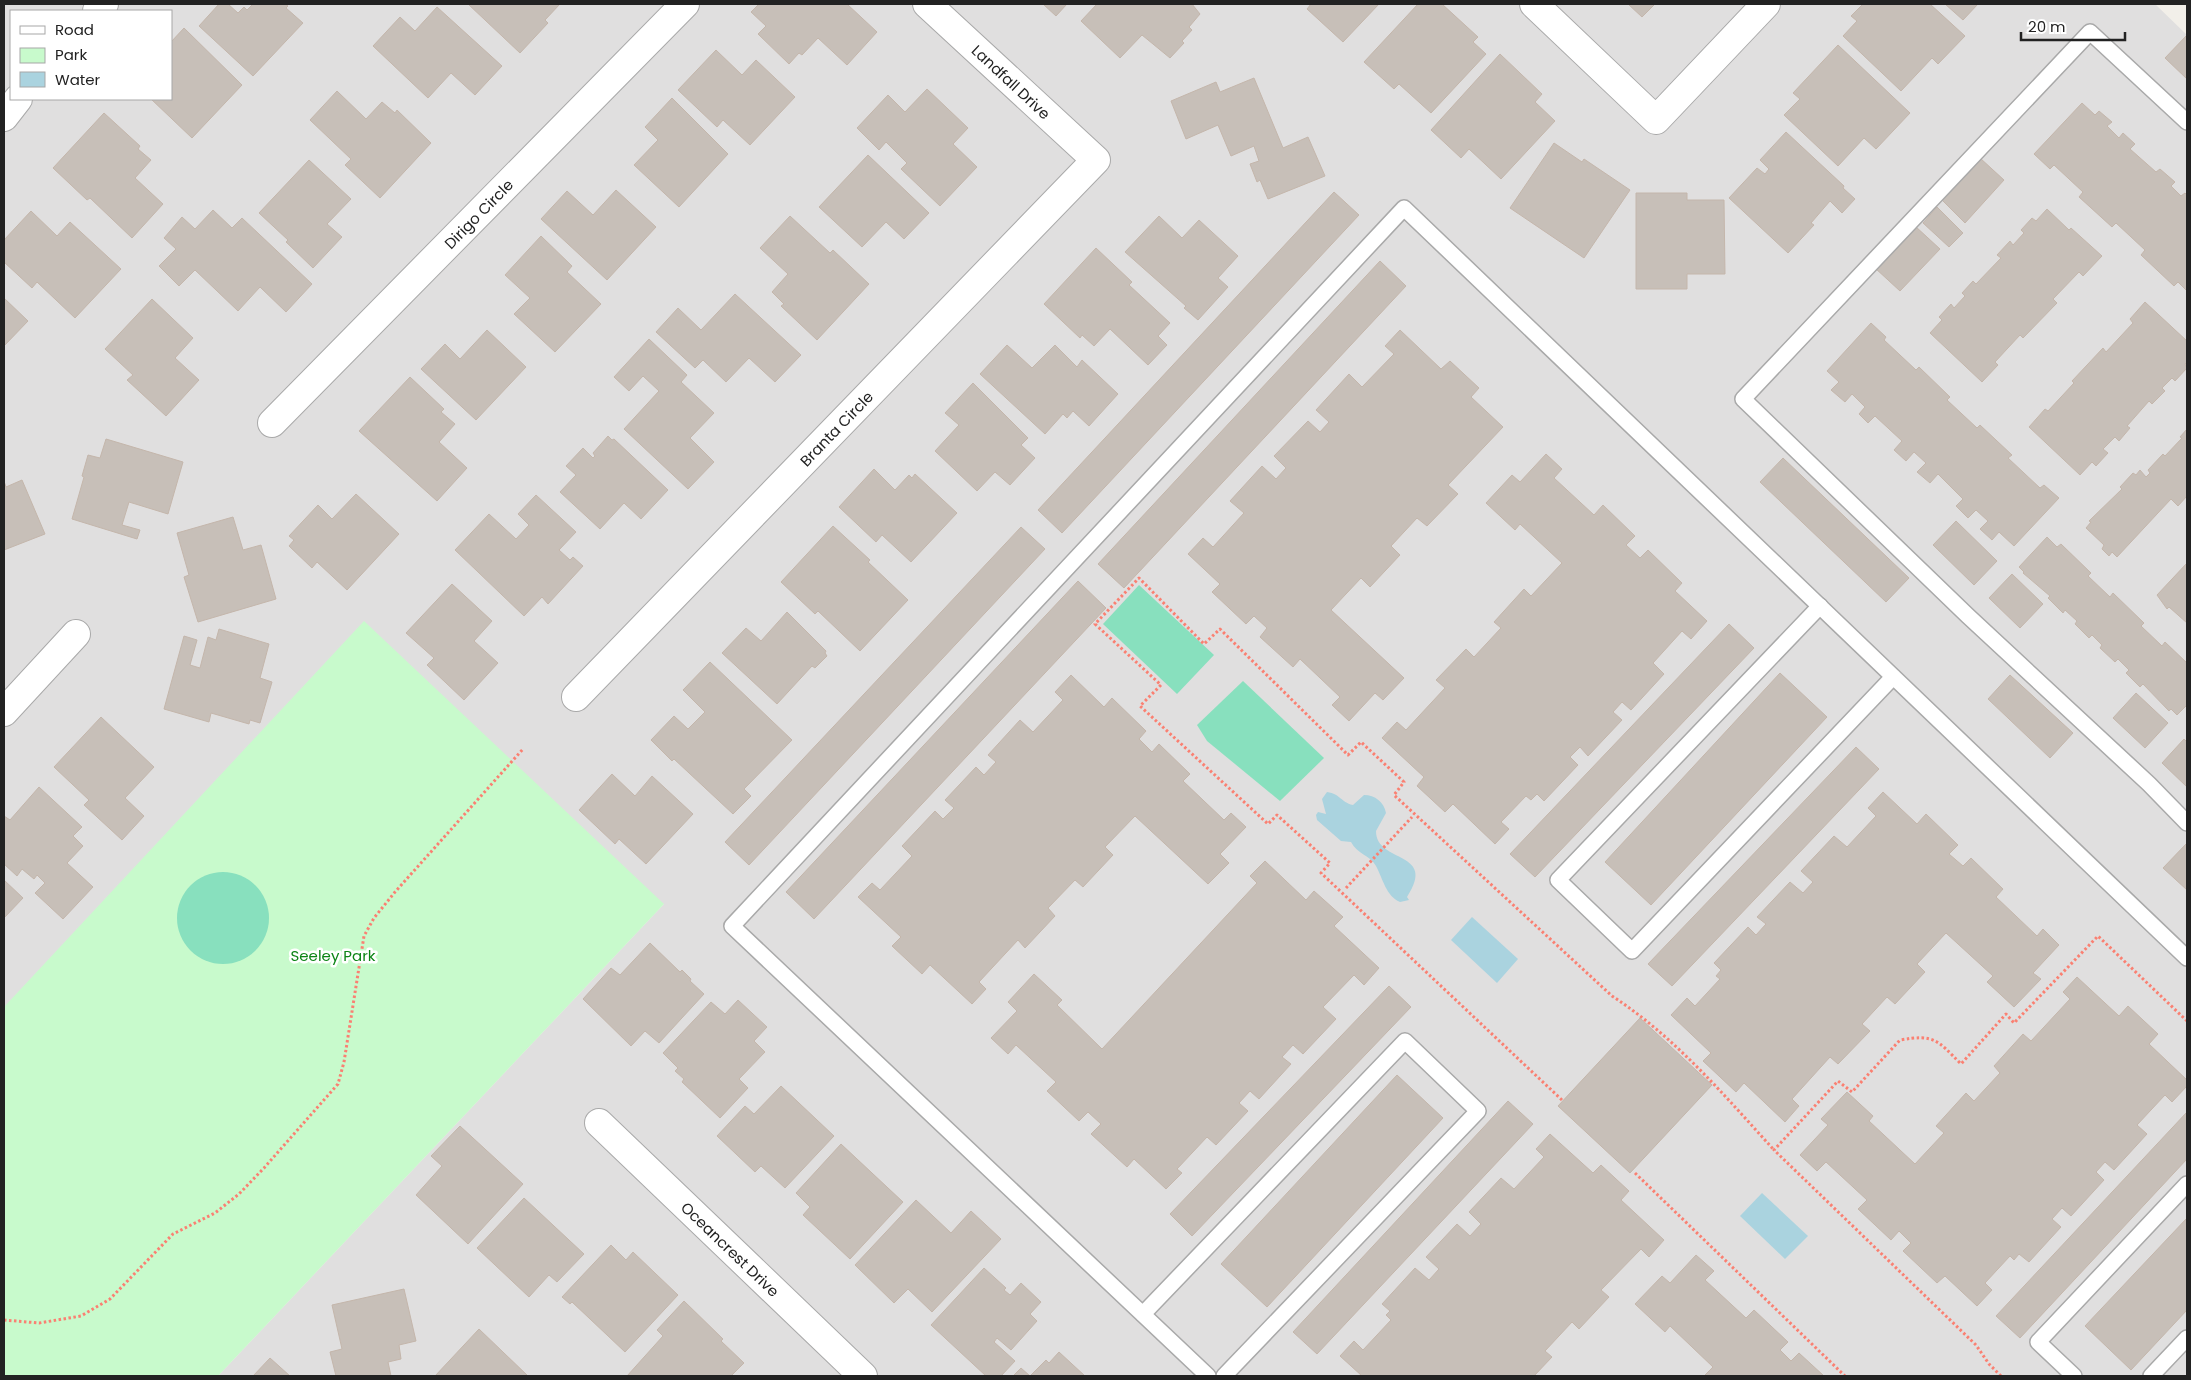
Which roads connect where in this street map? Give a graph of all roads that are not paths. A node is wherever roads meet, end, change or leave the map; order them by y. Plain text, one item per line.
1 (684, 4) edge
2 (927, 4) edge
3 (1534, 4) edge
4 (1766, 4) edge
5 (17, 100) edge
6 (4, 117) edge
7 (2187, 122) edge
8 (1096, 160) joint
9 (272, 424) dead end
10 (1820, 606) junction
11 (76, 634) dead end
12 (1893, 677) junction
13 (576, 697) dead end
14 (4, 712) edge
15 (2187, 823) edge
16 (2187, 958) edge
17 (599, 1123) dead end
18 (2187, 1184) edge
19 (1142, 1314) junction
20 (2187, 1338) edge
21 (863, 1376) edge
22 (1208, 1376) edge
23 (1224, 1376) edge
24 (2074, 1376) edge
25 (2151, 1376) edge

1 - 9 street, Dirigo Circle
2 - 8 street, Landfall Drive
3 - 4 street
5 - 6 street
7 - 15 lane
8 - 13 street, Branta Circle
10 - 12 lane
10 - 12 lane
10 - 19 lane
11 - 14 street
12 - 16 lane
17 - 21 street, Oceancrest Drive
18 - 24 lane
19 - 22 lane
19 - 23 lane
20 - 25 lane

